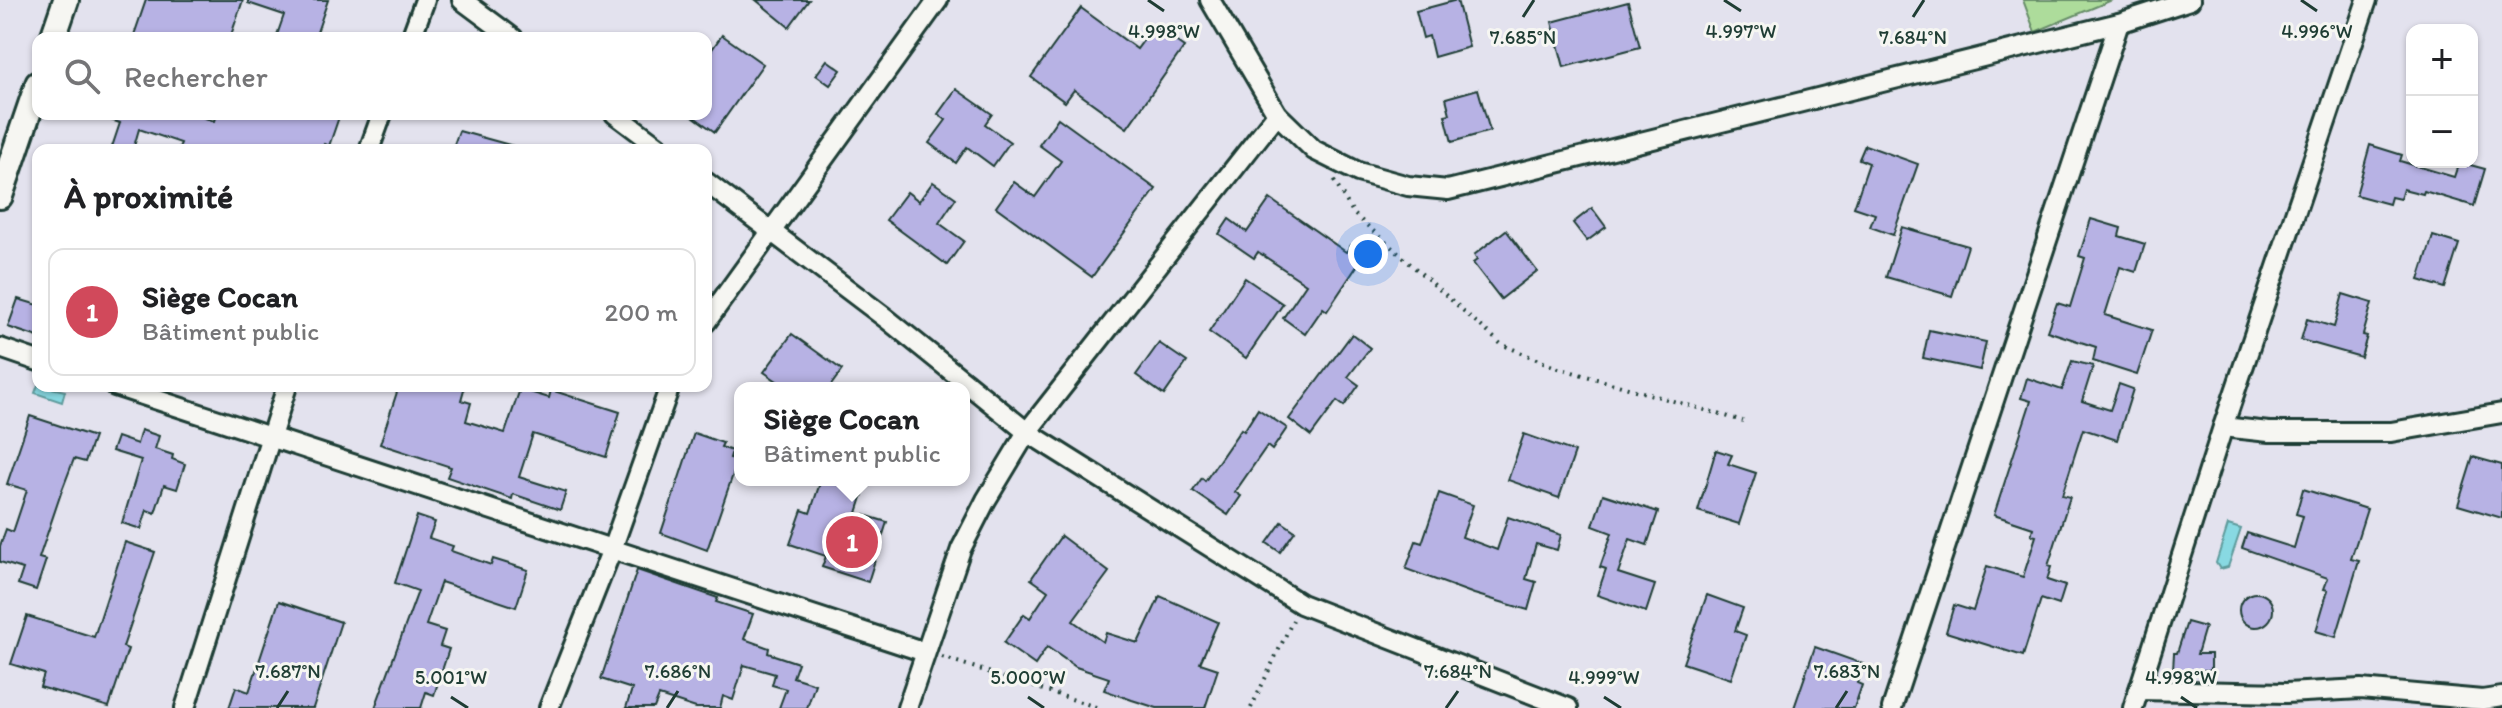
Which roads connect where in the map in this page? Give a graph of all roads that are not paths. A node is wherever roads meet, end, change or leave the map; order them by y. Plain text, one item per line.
1 (66, 0) edge
2 (425, 0) edge
3 (462, 0) edge
4 (938, 0) edge
5 (1210, 0) edge
6 (2190, 0) edge
7 (2367, 0) edge
8 (2119, 23) junction
9 (55, 32) edge
10 (413, 32) edge
11 (505, 32) edge
12 (32, 102) edge
13 (1277, 114) junction
14 (380, 120) edge
15 (623, 120) edge
16 (371, 144) edge
17 (655, 144) edge
18 (712, 186) edge
19 (0, 196) edge
20 (770, 230) junction
21 (712, 313) edge
22 (0, 348) edge
23 (32, 359) edge
24 (965, 382) edge
25 (970, 386) edge
26 (133, 392) edge
27 (285, 392) edge
28 (668, 392) edge
29 (2502, 413) edge
30 (2223, 427) junction
31 (1027, 432) junction
32 (269, 437) junction
33 (612, 549) junction
34 (925, 652) junction
35 (2139, 690) junction
36 (2502, 697) edge
37 (2482, 704) edge
38 (185, 708) edge
39 (549, 708) edge
40 (907, 708) edge
41 (1568, 708) edge
42 (1892, 708) edge
43 (2133, 708) edge

1 - 9 street
2 - 10 street
3 - 11 street
4 - 20 street
5 - 13 street
6 - 8 street
7 - 30 street
8 - 13 street
8 - 42 street
12 - 19 street
13 - 31 street
14 - 16 street
15 - 17 street
18 - 20 street
20 - 21 street
20 - 24 street
22 - 23 street
25 - 31 street
26 - 32 street
27 - 32 street
28 - 33 street
29 - 30 street
30 - 35 street
31 - 34 street
31 - 41 street
32 - 33 street
32 - 38 street
33 - 34 street
33 - 39 street
34 - 40 street
35 - 37 street
35 - 43 street
36 - 37 street

